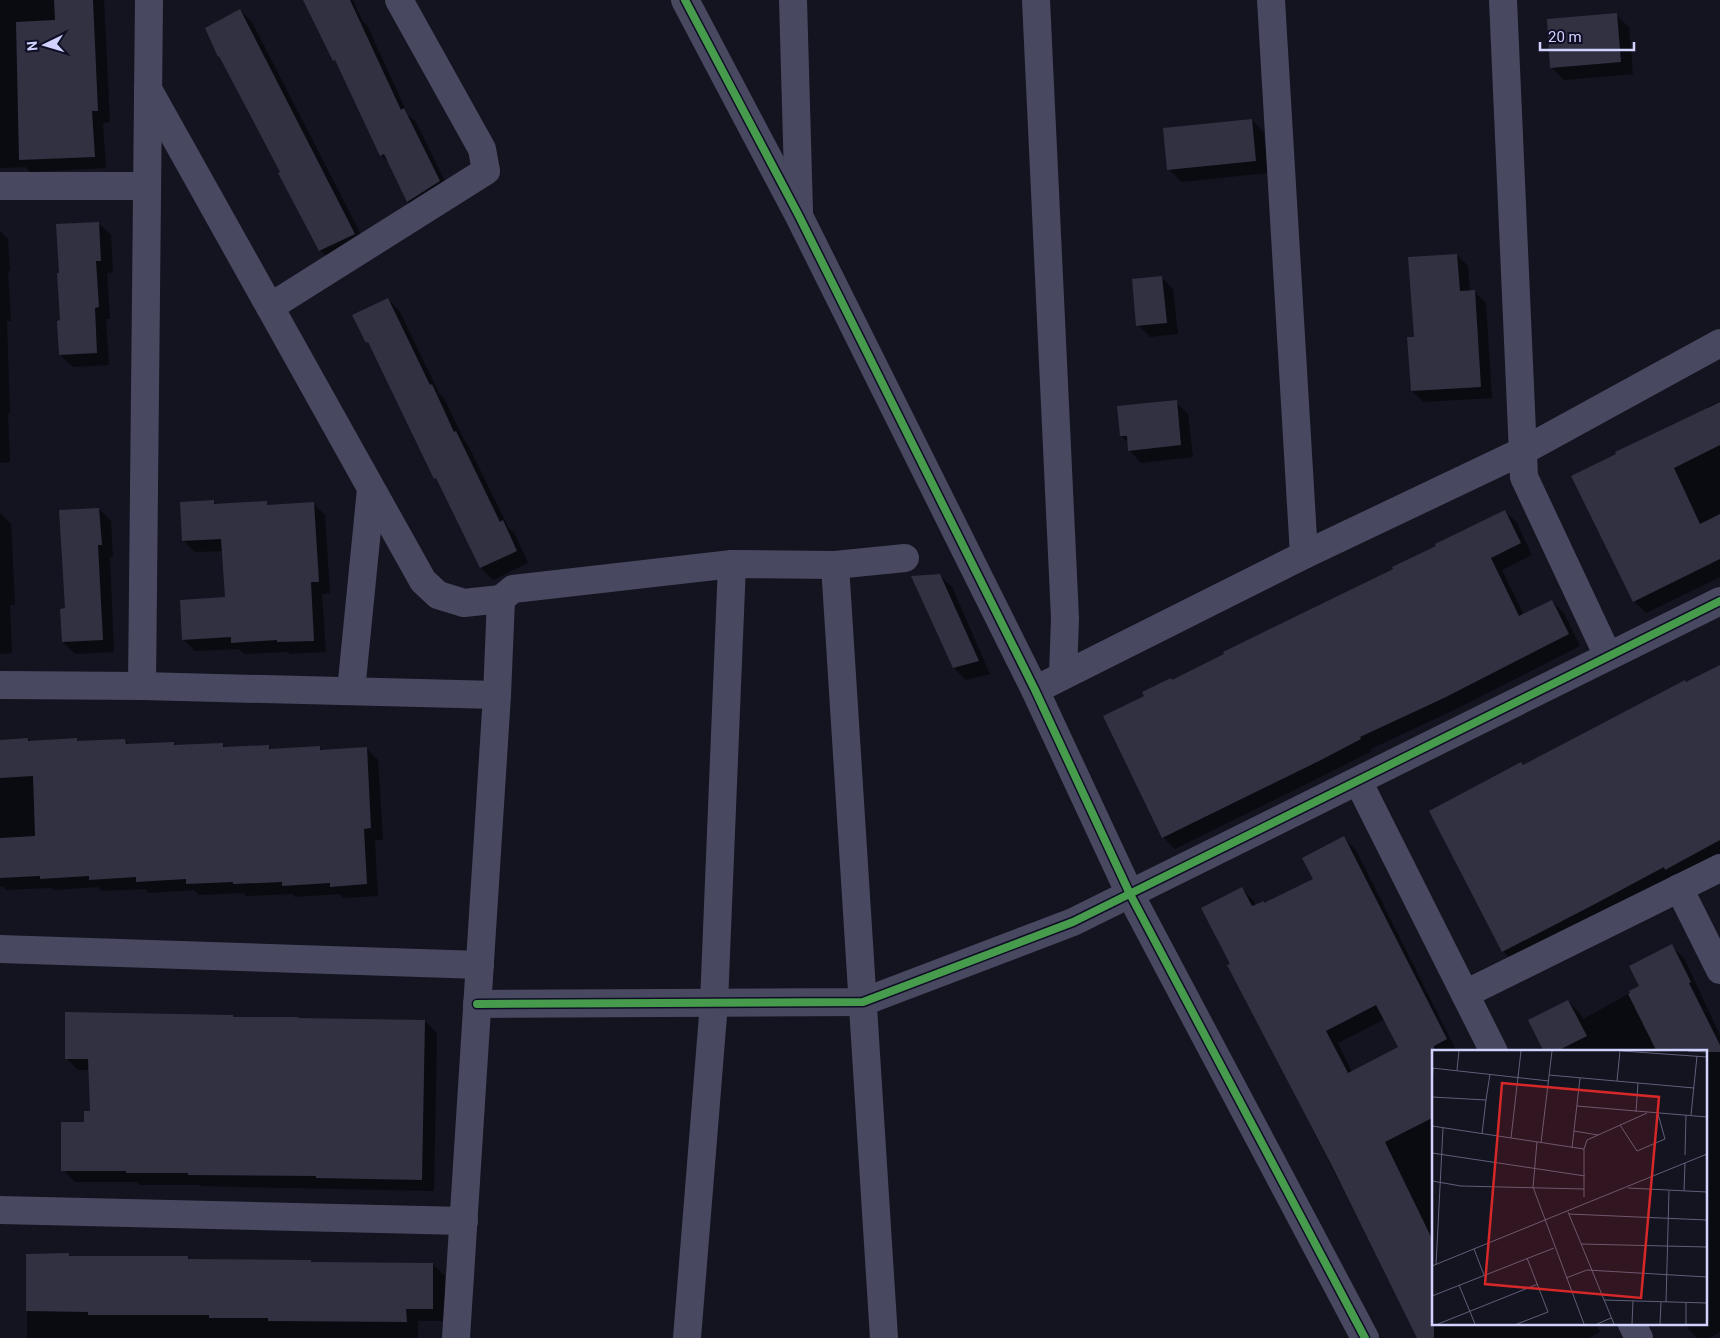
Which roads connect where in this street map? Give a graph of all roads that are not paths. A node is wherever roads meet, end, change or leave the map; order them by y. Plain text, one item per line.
1 (149, 0) edge
2 (399, 0) edge
3 (685, 0) edge
4 (794, 0) edge
5 (1036, 0) edge
6 (1271, 0) edge
7 (1503, 0) edge
8 (148, 88) junction
9 (0, 186) edge
10 (147, 186) junction
11 (799, 216) junction
12 (270, 307) junction
13 (1720, 343) edge
14 (1523, 451) junction
15 (372, 489) junction
16 (1304, 555) junction
17 (905, 558) dead end
18 (732, 564) junction
19 (835, 565) junction
20 (501, 599) junction
21 (1720, 601) edge
22 (1608, 656) junction
23 (1062, 675) junction
24 (0, 685) edge
25 (142, 686) junction
26 (1035, 690) junction
27 (351, 691) junction
28 (497, 695) junction
29 (1358, 781) junction
30 (1720, 868) edge
31 (1679, 888) junction
32 (1130, 894) junction
33 (0, 949) edge
34 (480, 965) junction
35 (1720, 970) edge
36 (1466, 994) junction
37 (863, 1002) junction
38 (714, 1003) junction
39 (477, 1004) junction
40 (1493, 1050) edge
41 (0, 1210) edge
42 (464, 1221) junction
43 (1633, 1326) edge
44 (456, 1338) edge
45 (687, 1338) edge
46 (884, 1338) edge
47 (1365, 1338) edge
48 (1639, 1338) edge

1 - 8 street
2 - 12 street
3 - 11 street
4 - 11 street
5 - 23 street
6 - 16 street
7 - 14 street
8 - 10 street
8 - 12 street
9 - 10 street
10 - 25 street
11 - 26 street
12 - 15 street
13 - 14 street
14 - 16 street
14 - 22 street
15 - 20 street
15 - 27 street
16 - 23 street
17 - 19 street
18 - 19 street
18 - 20 street
18 - 38 street
19 - 37 street
20 - 28 street
21 - 22 street
22 - 29 street
23 - 26 street
24 - 25 street
25 - 27 street
26 - 32 street
27 - 28 street
28 - 34 street
29 - 32 street
29 - 36 street
30 - 31 street
31 - 35 street
31 - 36 street
32 - 37 street
32 - 47 street
33 - 34 street
34 - 39 street
36 - 40 street
37 - 38 street
37 - 46 street
38 - 39 street
38 - 45 street
39 - 42 street
41 - 42 street
42 - 44 street
43 - 48 street

